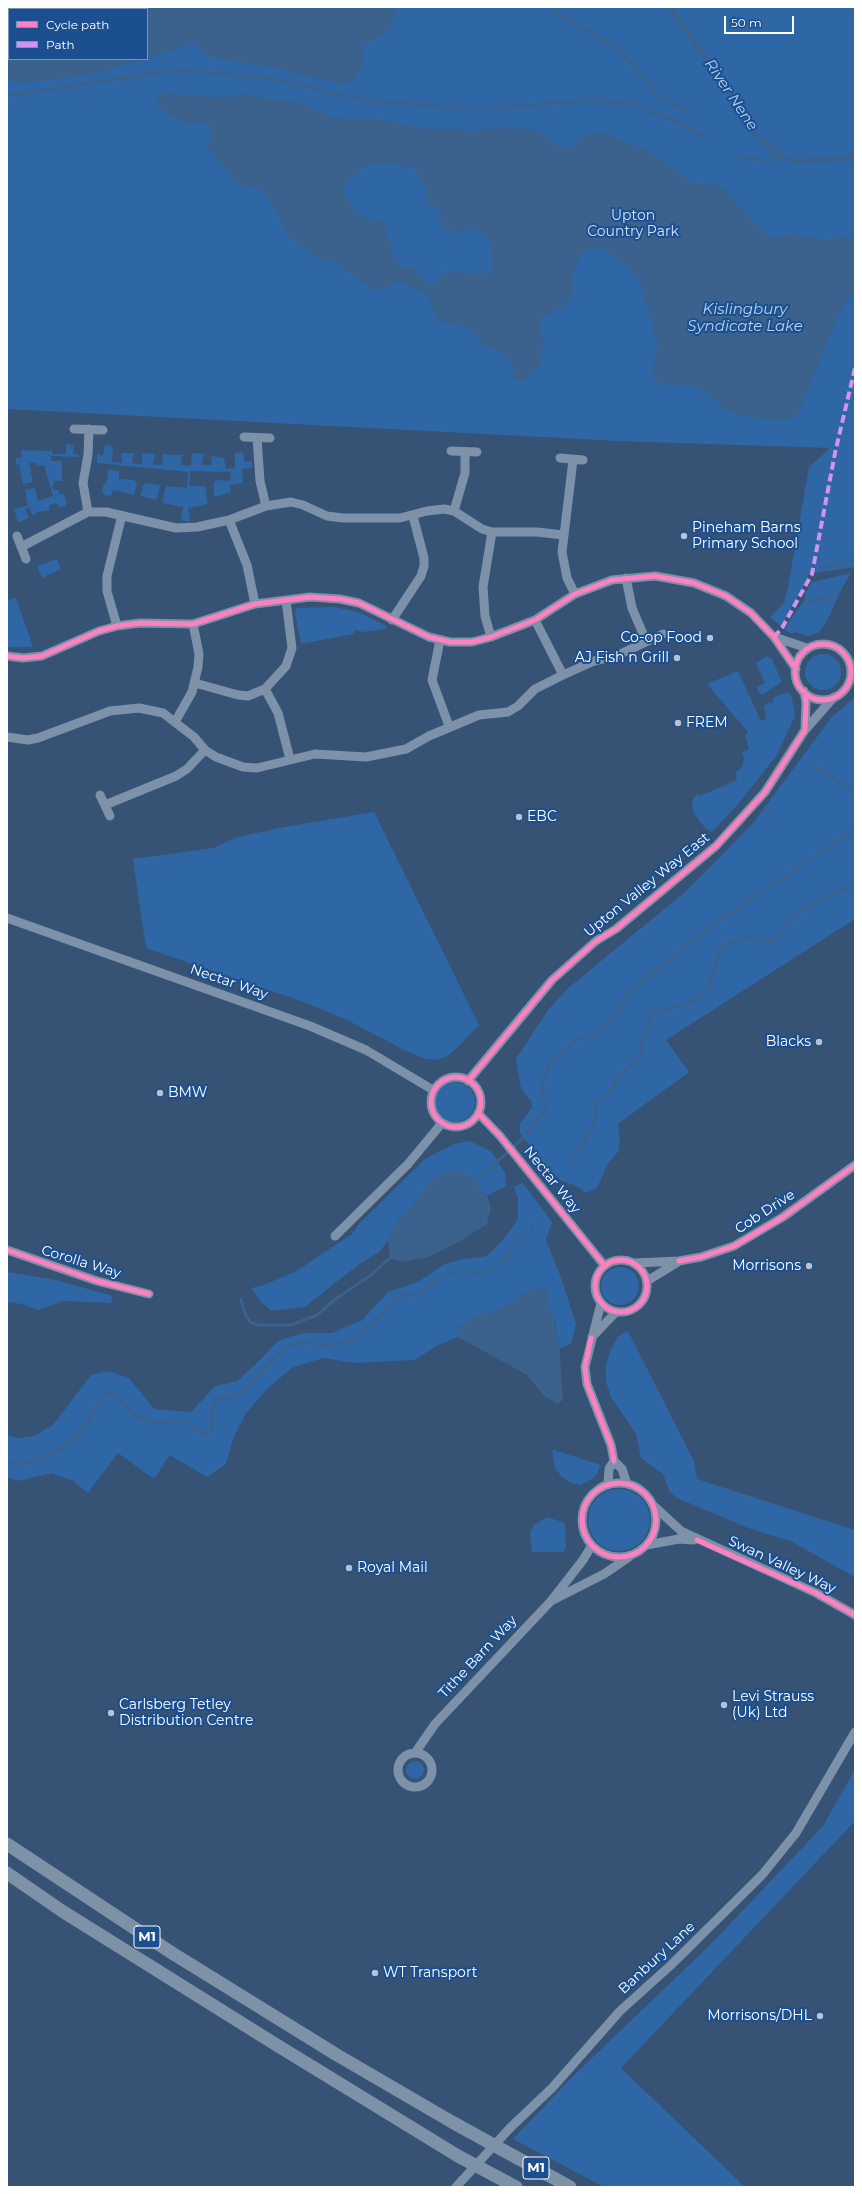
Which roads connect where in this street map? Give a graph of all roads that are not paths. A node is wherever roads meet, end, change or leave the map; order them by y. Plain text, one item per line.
1 (74, 429) dead end
2 (89, 429) junction
3 (103, 430) dead end
4 (244, 437) dead end
5 (257, 438) junction
6 (270, 438) dead end
7 (451, 451) dead end
8 (465, 452) junction
9 (477, 452) dead end
10 (560, 458) dead end
11 (573, 460) junction
12 (583, 460) dead end
13 (266, 506) junction
14 (454, 511) junction
15 (88, 512) junction
16 (122, 515) junction
17 (413, 516) junction
18 (229, 520) junction
19 (492, 532) junction
20 (563, 535) junction
21 (17, 536) dead end
22 (21, 547) junction
23 (26, 559) dead end
24 (626, 578) junction
25 (575, 594) junction
26 (286, 600) junction
27 (255, 604) junction
28 (392, 620) junction
29 (535, 620) junction
30 (193, 624) junction
31 (117, 626) junction
32 (663, 634) dead end
33 (491, 637) junction
34 (774, 637) junction
35 (440, 640) junction
36 (646, 641) junction
37 (807, 648) junction
38 (845, 655) junction
39 (7, 656) edge
40 (855, 659) edge
41 (796, 669) junction
42 (563, 675) junction
43 (852, 681) edge
44 (195, 684) junction
45 (265, 689) junction
46 (804, 691) junction
47 (834, 697) junction
48 (175, 722) junction
49 (449, 726) junction
50 (805, 730) junction
51 (7, 737) edge
52 (205, 750) junction
53 (290, 759) junction
54 (100, 795) dead end
55 (105, 805) junction
56 (110, 816) dead end
57 (7, 918) edge
58 (468, 1081) junction
59 (434, 1090) junction
60 (478, 1113) junction
61 (442, 1123) junction
62 (855, 1165) edge
63 (335, 1236) dead end
64 (7, 1250) edge
65 (679, 1261) junction
66 (635, 1263) junction
67 (604, 1265) junction
68 (647, 1281) junction
69 (149, 1294) dead end
70 (601, 1304) junction
71 (616, 1312) junction
72 (592, 1338) junction
73 (614, 1461) junction
74 (608, 1484) junction
75 (627, 1484) junction
76 (653, 1506) junction
77 (697, 1540) junction
78 (592, 1545) junction
79 (646, 1545) junction
80 (632, 1555) junction
81 (551, 1601) junction
82 (855, 1616) edge
83 (855, 1732) edge
84 (428, 1735) junction
85 (415, 1753) junction
86 (427, 1758) junction
87 (7, 1844) edge
88 (7, 1873) edge
89 (456, 2187) edge
90 (514, 2187) edge
91 (570, 2187) edge

1 - 2 street
2 - 3 street
2 - 15 street
4 - 5 street
5 - 6 street
5 - 13 street
7 - 8 street
8 - 9 street
8 - 14 street
10 - 11 street
11 - 12 street
11 - 20 street
13 - 17 street
13 - 18 street
14 - 17 street
14 - 19 street
15 - 16 street
15 - 22 street
16 - 18 street
16 - 31 street
17 - 28 street
18 - 27 street
19 - 20 street
19 - 33 street
20 - 25 street
21 - 22 street
22 - 23 street
24 - 25 street
24 - 34 street
24 - 36 street
25 - 29 street
26 - 27 street
26 - 28 street
26 - 45 street
27 - 30 street
28 - 35 street
29 - 33 street
29 - 42 street
30 - 31 street
30 - 44 street
31 - 39 street
32 - 36 street
33 - 35 street
34 - 37 street
34 - 41 street
35 - 49 street
36 - 42 street
37 - 38 street
37 - 41 street
38 - 40 street
38 - 43 street
41 - 46 street
42 - 49 street
43 - 47 street
44 - 45 street
44 - 48 street
45 - 53 street
46 - 47 street
46 - 50 street
47 - 50 street, Upton Valley Way East
48 - 51 street
48 - 52 street
49 - 53 street
50 - 58 street, Upton Valley Way East
52 - 53 street
52 - 55 street
54 - 55 street
55 - 56 street
57 - 59 street, Nectar Way
58 - 59 street
58 - 60 street
59 - 61 street
60 - 61 street
60 - 67 street, Nectar Way
61 - 63 street
62 - 65 street, Cob Drive
64 - 69 street, Corolla Way
65 - 66 street, Cob Drive
65 - 68 street, Cob Drive
66 - 67 street
66 - 68 street
67 - 70 street
68 - 71 street
70 - 71 street
70 - 72 street
71 - 72 street
72 - 73 street
73 - 74 street
73 - 75 street
74 - 75 street
74 - 78 street
75 - 76 street
76 - 77 street, Swan Valley Way
76 - 79 street
77 - 79 street, Swan Valley Way
77 - 82 street, Swan Valley Way
78 - 80 street
78 - 81 street, Tithe Barn Way
79 - 80 street
80 - 81 street, Tithe Barn Way
81 - 84 street, Tithe Barn Way
83 - 89 street, Banbury Lane, bridge
84 - 85 street, Tithe Barn Way
84 - 86 street, Tithe Barn Way
85 - 86 street
85 - 86 street, Tithe Barn Way
87 - 91 highway, M1
88 - 90 highway, M1

